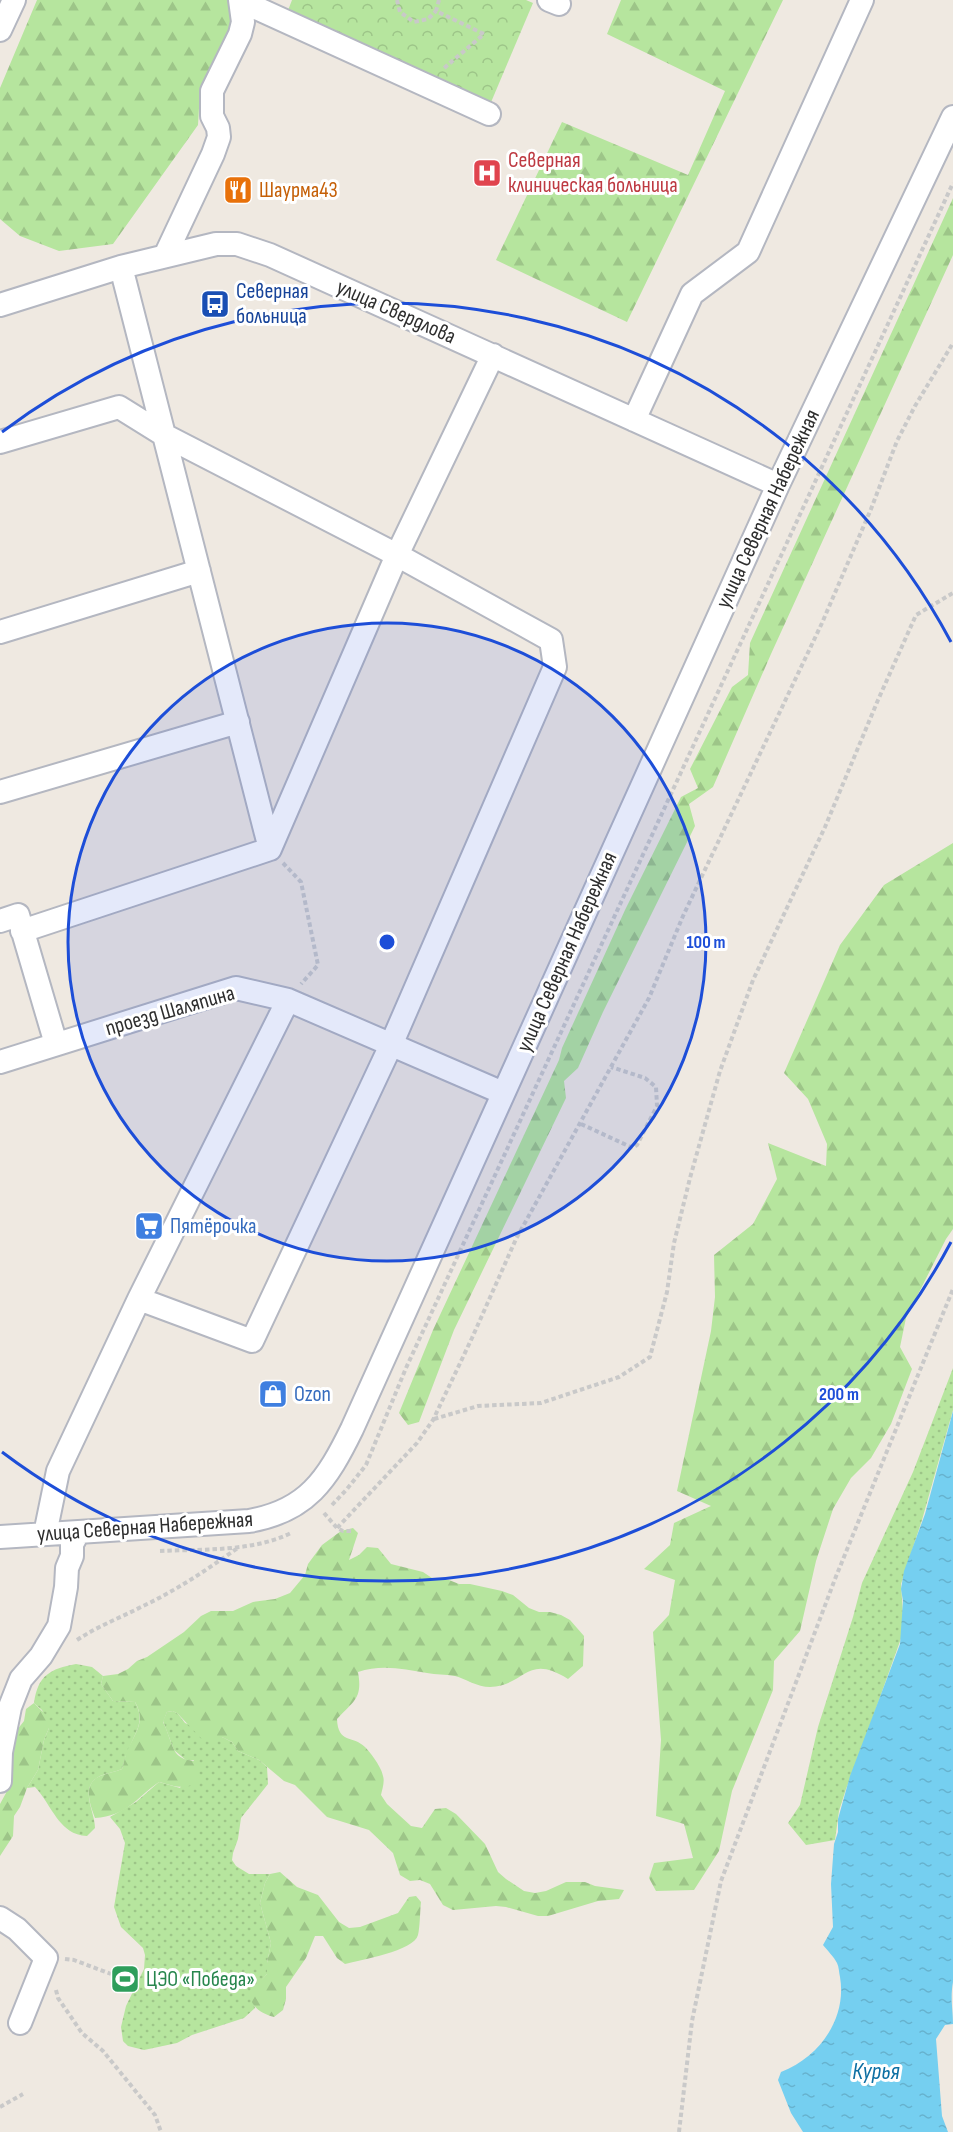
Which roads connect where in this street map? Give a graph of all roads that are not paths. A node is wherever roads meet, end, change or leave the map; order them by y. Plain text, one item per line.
1 (14, 0) edge
2 (862, 0) edge
3 (241, 1) edge
4 (0, 30) edge
5 (489, 114) dead end
6 (953, 117) edge
7 (165, 256) junction
8 (121, 267) junction
9 (0, 305) edge
10 (493, 355) junction
11 (634, 420) junction
12 (164, 435) junction
13 (0, 442) edge
14 (778, 485) junction
15 (398, 555) junction
16 (199, 571) junction
17 (0, 632) edge
18 (238, 722) junction
19 (0, 792) edge
20 (270, 849) junction
21 (0, 921) edge
22 (22, 931) junction
23 (288, 1000) junction
24 (56, 1044) junction
25 (391, 1045) junction
26 (0, 1062) edge
27 (503, 1093) junction
28 (139, 1299) junction
29 (78, 1533) junction
30 (45, 1534) junction
31 (0, 1536) edge
32 (0, 1781) edge
33 (0, 1918) edge
34 (20, 2023) dead end

1 - 4 street
2 - 11 street
3 - 5 street
3 - 7 street
6 - 14 street, улица Северная Набережная
7 - 8 street, улица Свердлова
7 - 10 street, улица Свердлова
8 - 9 street, улица Свердлова
8 - 12 street
10 - 11 street, улица Свердлова
10 - 15 street
11 - 14 street, улица Свердлова
12 - 13 street
12 - 15 street
12 - 16 street
14 - 27 street, улица Северная Набережная
15 - 20 street
15 - 25 street
16 - 17 street
16 - 18 street
18 - 19 street
18 - 20 street
20 - 22 street
21 - 22 street
22 - 24 street
23 - 24 street, проезд Шаляпина
23 - 25 street, проезд Шаляпина
23 - 28 street
24 - 26 street, проезд Шаляпина
25 - 27 street, проезд Шаляпина
25 - 28 street
27 - 29 street, улица Северная Набережная
28 - 30 street
29 - 30 street, улица Северная Набережная
29 - 32 street
30 - 31 street, улица Северная Набережная
33 - 34 street

